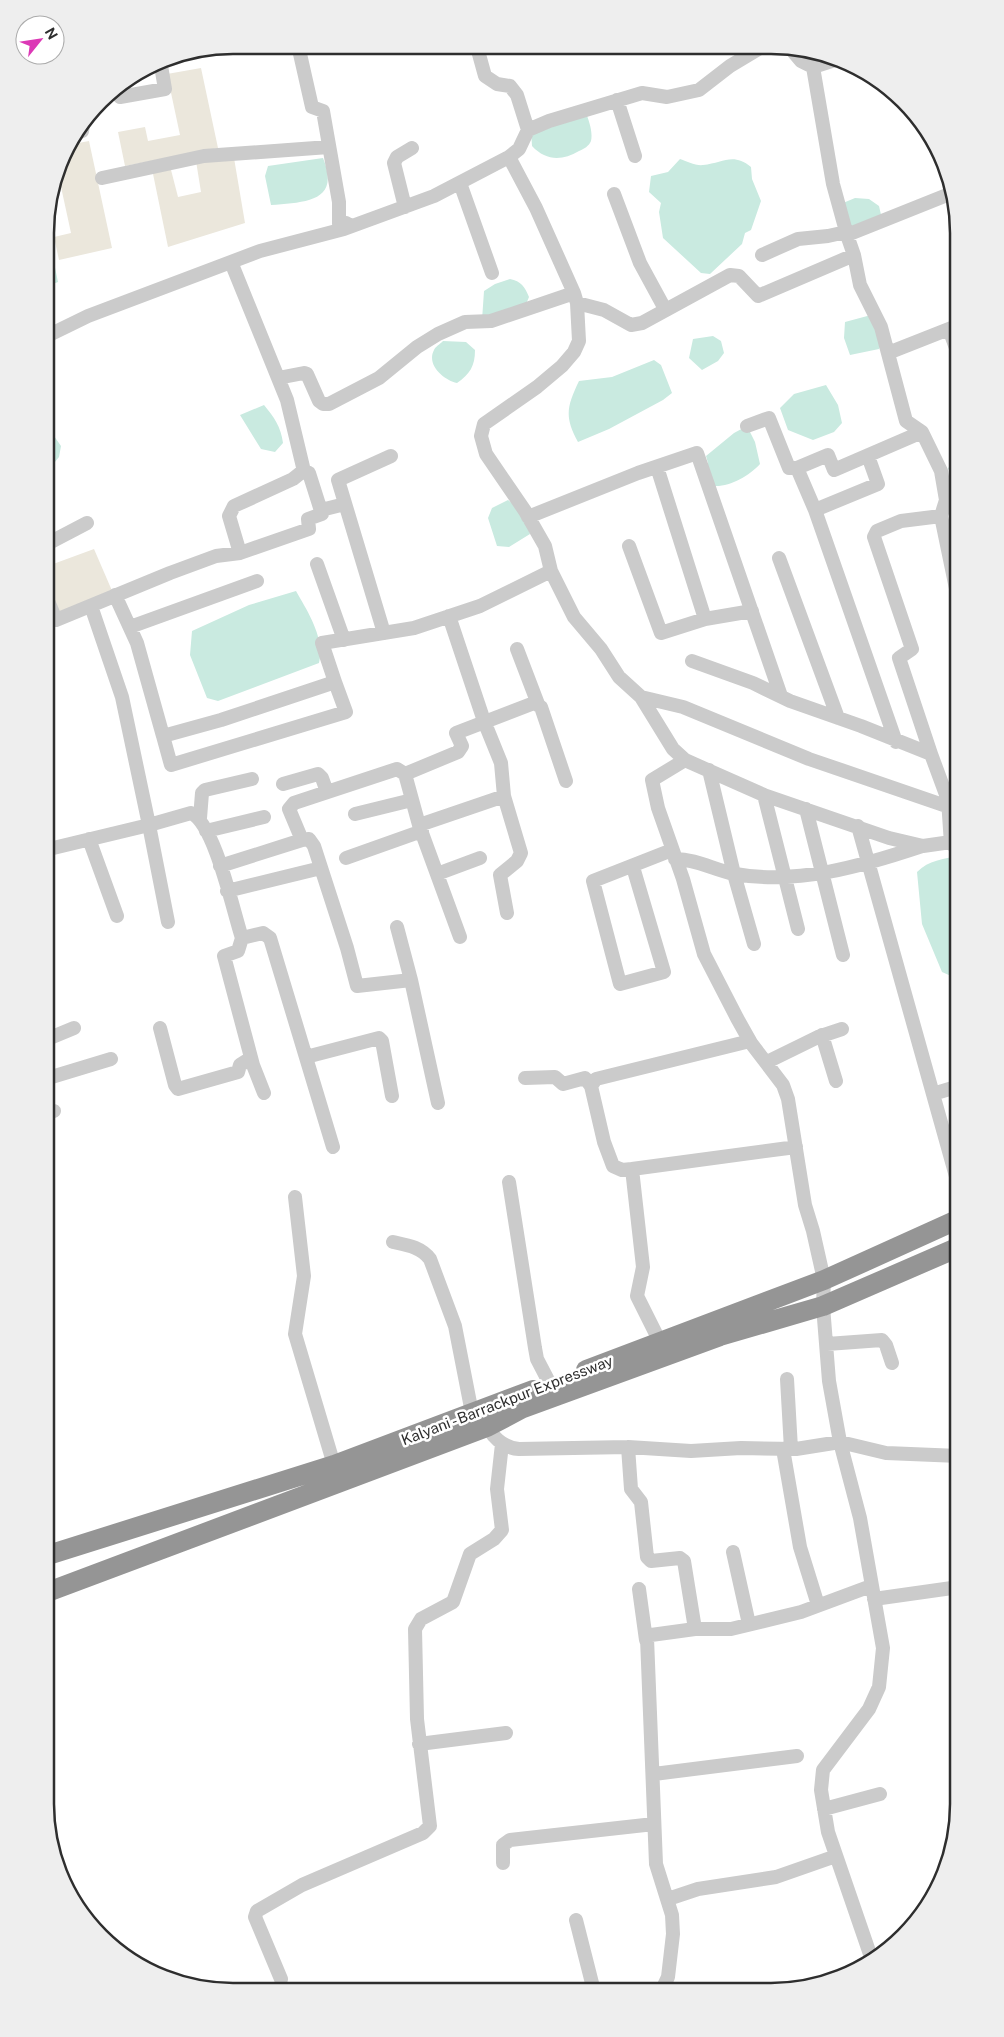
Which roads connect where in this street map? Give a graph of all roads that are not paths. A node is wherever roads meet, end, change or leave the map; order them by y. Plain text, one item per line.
1 (300, 54) edge
2 (478, 54) edge
3 (750, 54) edge
4 (796, 55) edge
5 (828, 63) edge
6 (161, 68) edge
7 (813, 68) junction
8 (120, 97) dead end
9 (617, 100) junction
10 (528, 130) junction
11 (329, 146) junction
12 (412, 148) dead end
13 (635, 156) dead end
14 (509, 157) junction
15 (102, 178) dead end
16 (460, 183) junction
17 (614, 194) dead end
18 (946, 196) edge
19 (405, 207) junction
20 (351, 226) junction
21 (847, 233) junction
22 (762, 255) dead end
23 (854, 255) junction
24 (231, 262) junction
25 (492, 274) dead end
26 (576, 298) junction
27 (665, 309) junction
28 (950, 329) edge
29 (54, 333) edge
30 (888, 353) junction
31 (278, 378) junction
32 (747, 426) dead end
33 (922, 432) junction
34 (391, 456) dead end
35 (868, 456) junction
36 (657, 466) junction
37 (797, 468) junction
38 (303, 471) junction
39 (345, 504) junction
40 (321, 510) junction
41 (815, 510) junction
42 (941, 516) junction
43 (528, 517) junction
44 (87, 523) dead end
45 (54, 540) edge
46 (629, 546) dead end
47 (240, 553) junction
48 (779, 558) dead end
49 (950, 560) edge
50 (317, 564) dead end
51 (551, 571) junction
52 (257, 581) dead end
53 (115, 595) junction
54 (91, 606) junction
55 (752, 611) junction
56 (54, 615) edge
57 (449, 616) junction
58 (705, 619) junction
59 (130, 627) junction
60 (384, 633) junction
61 (344, 640) junction
62 (517, 650) dead end
63 (692, 661) dead end
64 (335, 682) junction
65 (781, 696) junction
66 (641, 697) junction
67 (538, 704) junction
68 (838, 718) junction
69 (484, 722) junction
70 (163, 736) junction
71 (896, 742) junction
72 (932, 757) junction
73 (685, 760) junction
74 (709, 770) junction
75 (405, 774) junction
76 (252, 779) dead end
77 (566, 781) dead end
78 (283, 784) dead end
79 (327, 792) junction
80 (764, 795) junction
81 (504, 796) junction
82 (412, 800) junction
83 (949, 807) junction
84 (806, 809) junction
85 (950, 813) edge
86 (355, 814) dead end
87 (264, 817) dead end
88 (203, 824) junction
89 (149, 825) junction
90 (858, 826) junction
91 (421, 828) junction
92 (89, 839) junction
93 (302, 840) junction
94 (950, 843) edge
95 (923, 846) junction
96 (54, 848) edge
97 (674, 855) junction
98 (346, 858) dead end
99 (480, 858) dead end
100 (868, 863) junction
101 (220, 866) junction
102 (633, 867) junction
103 (321, 868) junction
104 (823, 873) junction
105 (437, 874) junction
106 (734, 874) junction
107 (785, 876) junction
108 (227, 891) junction
109 (508, 913) dead end
110 (117, 916) dead end
111 (168, 922) dead end
112 (397, 927) dead end
113 (798, 929) dead end
114 (460, 937) dead end
115 (242, 938) junction
116 (754, 944) dead end
117 (843, 955) dead end
118 (411, 980) junction
119 (74, 1028) dead end
120 (160, 1028) dead end
121 (842, 1029) dead end
122 (822, 1035) junction
123 (54, 1036) edge
124 (750, 1041) junction
125 (306, 1057) junction
126 (251, 1058) junction
127 (111, 1059) dead end
128 (767, 1062) junction
129 (54, 1076) edge
130 (525, 1078) dead end
131 (836, 1080) dead end
132 (591, 1086) junction
133 (950, 1089) edge
134 (264, 1093) dead end
135 (933, 1094) junction
136 (392, 1096) dead end
137 (438, 1103) dead end
138 (950, 1135) edge
139 (946, 1137) junction
140 (333, 1147) dead end
141 (796, 1147) junction
142 (950, 1152) edge
143 (632, 1169) junction
144 (509, 1182) dead end
145 (296, 1197) dead end
146 (950, 1223) edge
147 (392, 1242) dead end
148 (950, 1251) edge
149 (824, 1280) junction
150 (823, 1306) junction
151 (660, 1342) junction
152 (827, 1344) junction
153 (892, 1363) dead end
154 (787, 1379) dead end
155 (550, 1384) junction
156 (481, 1416) junction
157 (840, 1442) junction
158 (502, 1444) junction
159 (628, 1447) junction
160 (787, 1449) junction
161 (950, 1456) edge
162 (334, 1465) junction
163 (733, 1552) dead end
164 (54, 1553) edge
165 (950, 1588) edge
166 (640, 1589) dead end
167 (54, 1591) edge
168 (872, 1592) junction
169 (818, 1606) junction
170 (749, 1624) junction
171 (695, 1629) junction
172 (646, 1640) junction
173 (506, 1733) dead end
174 (419, 1744) junction
175 (797, 1756) dead end
176 (654, 1774) junction
177 (880, 1794) dead end
178 (824, 1809) junction
179 (654, 1824) junction
180 (836, 1856) junction
181 (503, 1863) dead end
182 (668, 1899) junction
183 (576, 1920) dead end
184 (870, 1954) edge
185 (281, 1979) dead end
186 (592, 1983) edge
187 (665, 1983) edge

1 - 11 street
2 - 10 street
3 - 9 street
4 - 7 street
5 - 7 street
6 - 8 street
7 - 21 street
9 - 10 street
9 - 13 street
10 - 14 street
11 - 15 street
11 - 20 street
12 - 19 street
14 - 16 street
14 - 26 street
16 - 19 street
16 - 25 street
17 - 27 street
18 - 21 street
19 - 20 street
20 - 24 street
21 - 22 street
21 - 23 street
23 - 27 street
23 - 30 street
24 - 29 street
24 - 31 street
26 - 27 street
26 - 31 street
26 - 43 street
28 - 30 street
30 - 33 street
31 - 38 street
32 - 37 street
33 - 35 street
33 - 42 street
34 - 39 street
35 - 37 street
35 - 41 street
36 - 43 street
36 - 55 street
36 - 58 street
37 - 41 street
38 - 40 street
38 - 47 street
39 - 40 street
39 - 60 street
40 - 47 street
41 - 71 street
42 - 49 street
42 - 72 street
43 - 51 street
44 - 45 street
46 - 58 street
47 - 53 street
48 - 68 street
50 - 61 street
51 - 57 street
51 - 66 street
52 - 59 street
53 - 54 street
53 - 59 street
54 - 56 street
54 - 89 street
55 - 58 street
55 - 65 street
57 - 60 street
57 - 69 street
59 - 70 street
60 - 61 street
61 - 64 street
62 - 67 street
63 - 65 street
64 - 70 street
64 - 70 street
65 - 68 street
66 - 73 street
66 - 83 street
67 - 69 street
67 - 77 street
68 - 71 street
69 - 75 street
69 - 81 street
71 - 72 street
72 - 83 street
73 - 74 street
73 - 97 street
74 - 80 street
74 - 106 street
75 - 79 street
75 - 82 street
76 - 88 street
78 - 79 street
79 - 93 street
80 - 84 street
80 - 107 street
81 - 91 street
81 - 109 street
82 - 86 street
82 - 91 street
83 - 85 street
84 - 90 street
84 - 104 street
87 - 88 street
88 - 89 street
88 - 101 street
89 - 92 street
89 - 111 street
90 - 95 street
90 - 100 street
91 - 98 street
91 - 105 street
92 - 96 street
92 - 110 street
93 - 101 street
93 - 103 street
94 - 95 street
95 - 100 street
97 - 102 street
97 - 106 street
97 - 124 street
99 - 105 street
100 - 104 street
100 - 135 street
101 - 108 street
102 - 102 street
103 - 108 street
103 - 118 street
104 - 107 street
104 - 117 street
105 - 114 street
106 - 107 street
106 - 116 street
107 - 113 street
108 - 115 street
112 - 118 street
115 - 125 street
115 - 126 street
118 - 137 street
119 - 123 street
120 - 126 street
121 - 122 street
122 - 128 street
122 - 131 street
124 - 128 street
124 - 132 street
125 - 136 street
125 - 140 street
126 - 134 street
127 - 129 street
128 - 141 street
130 - 132 street
132 - 143 street
133 - 135 street
135 - 139 street
138 - 139 street
139 - 142 street
141 - 143 street
141 - 149 street
143 - 151 street
144 - 155 street
145 - 162 street
146 - 149 highway, Kalyani - Barrackpur Expressway
147 - 156 street
148 - 150 highway
149 - 150 street
149 - 151 highway, Kalyani - Barrackpur Expressway
150 - 152 street
150 - 156 highway
151 - 155 highway, Kalyani - Barrackpur Expressway
152 - 153 street
152 - 157 street
154 - 160 street
155 - 156 highway, Kalyani - Barrackpur Expressway
156 - 158 street
156 - 162 highway, Kalyani - Barrackpur Expressway
156 - 167 highway
157 - 160 street
157 - 161 street
157 - 168 street
158 - 159 street
158 - 174 street
159 - 160 street
159 - 171 street
160 - 169 street
162 - 164 highway, Kalyani - Barrackpur Expressway
163 - 170 street
165 - 168 street
166 - 172 street
168 - 169 street
168 - 178 street
169 - 170 street
170 - 171 street
171 - 172 street
172 - 176 street
173 - 174 street
174 - 185 street
175 - 176 street
176 - 179 street
177 - 178 street
178 - 180 street
179 - 181 street
179 - 182 street
180 - 182 street
180 - 184 street
182 - 187 street
183 - 186 street

